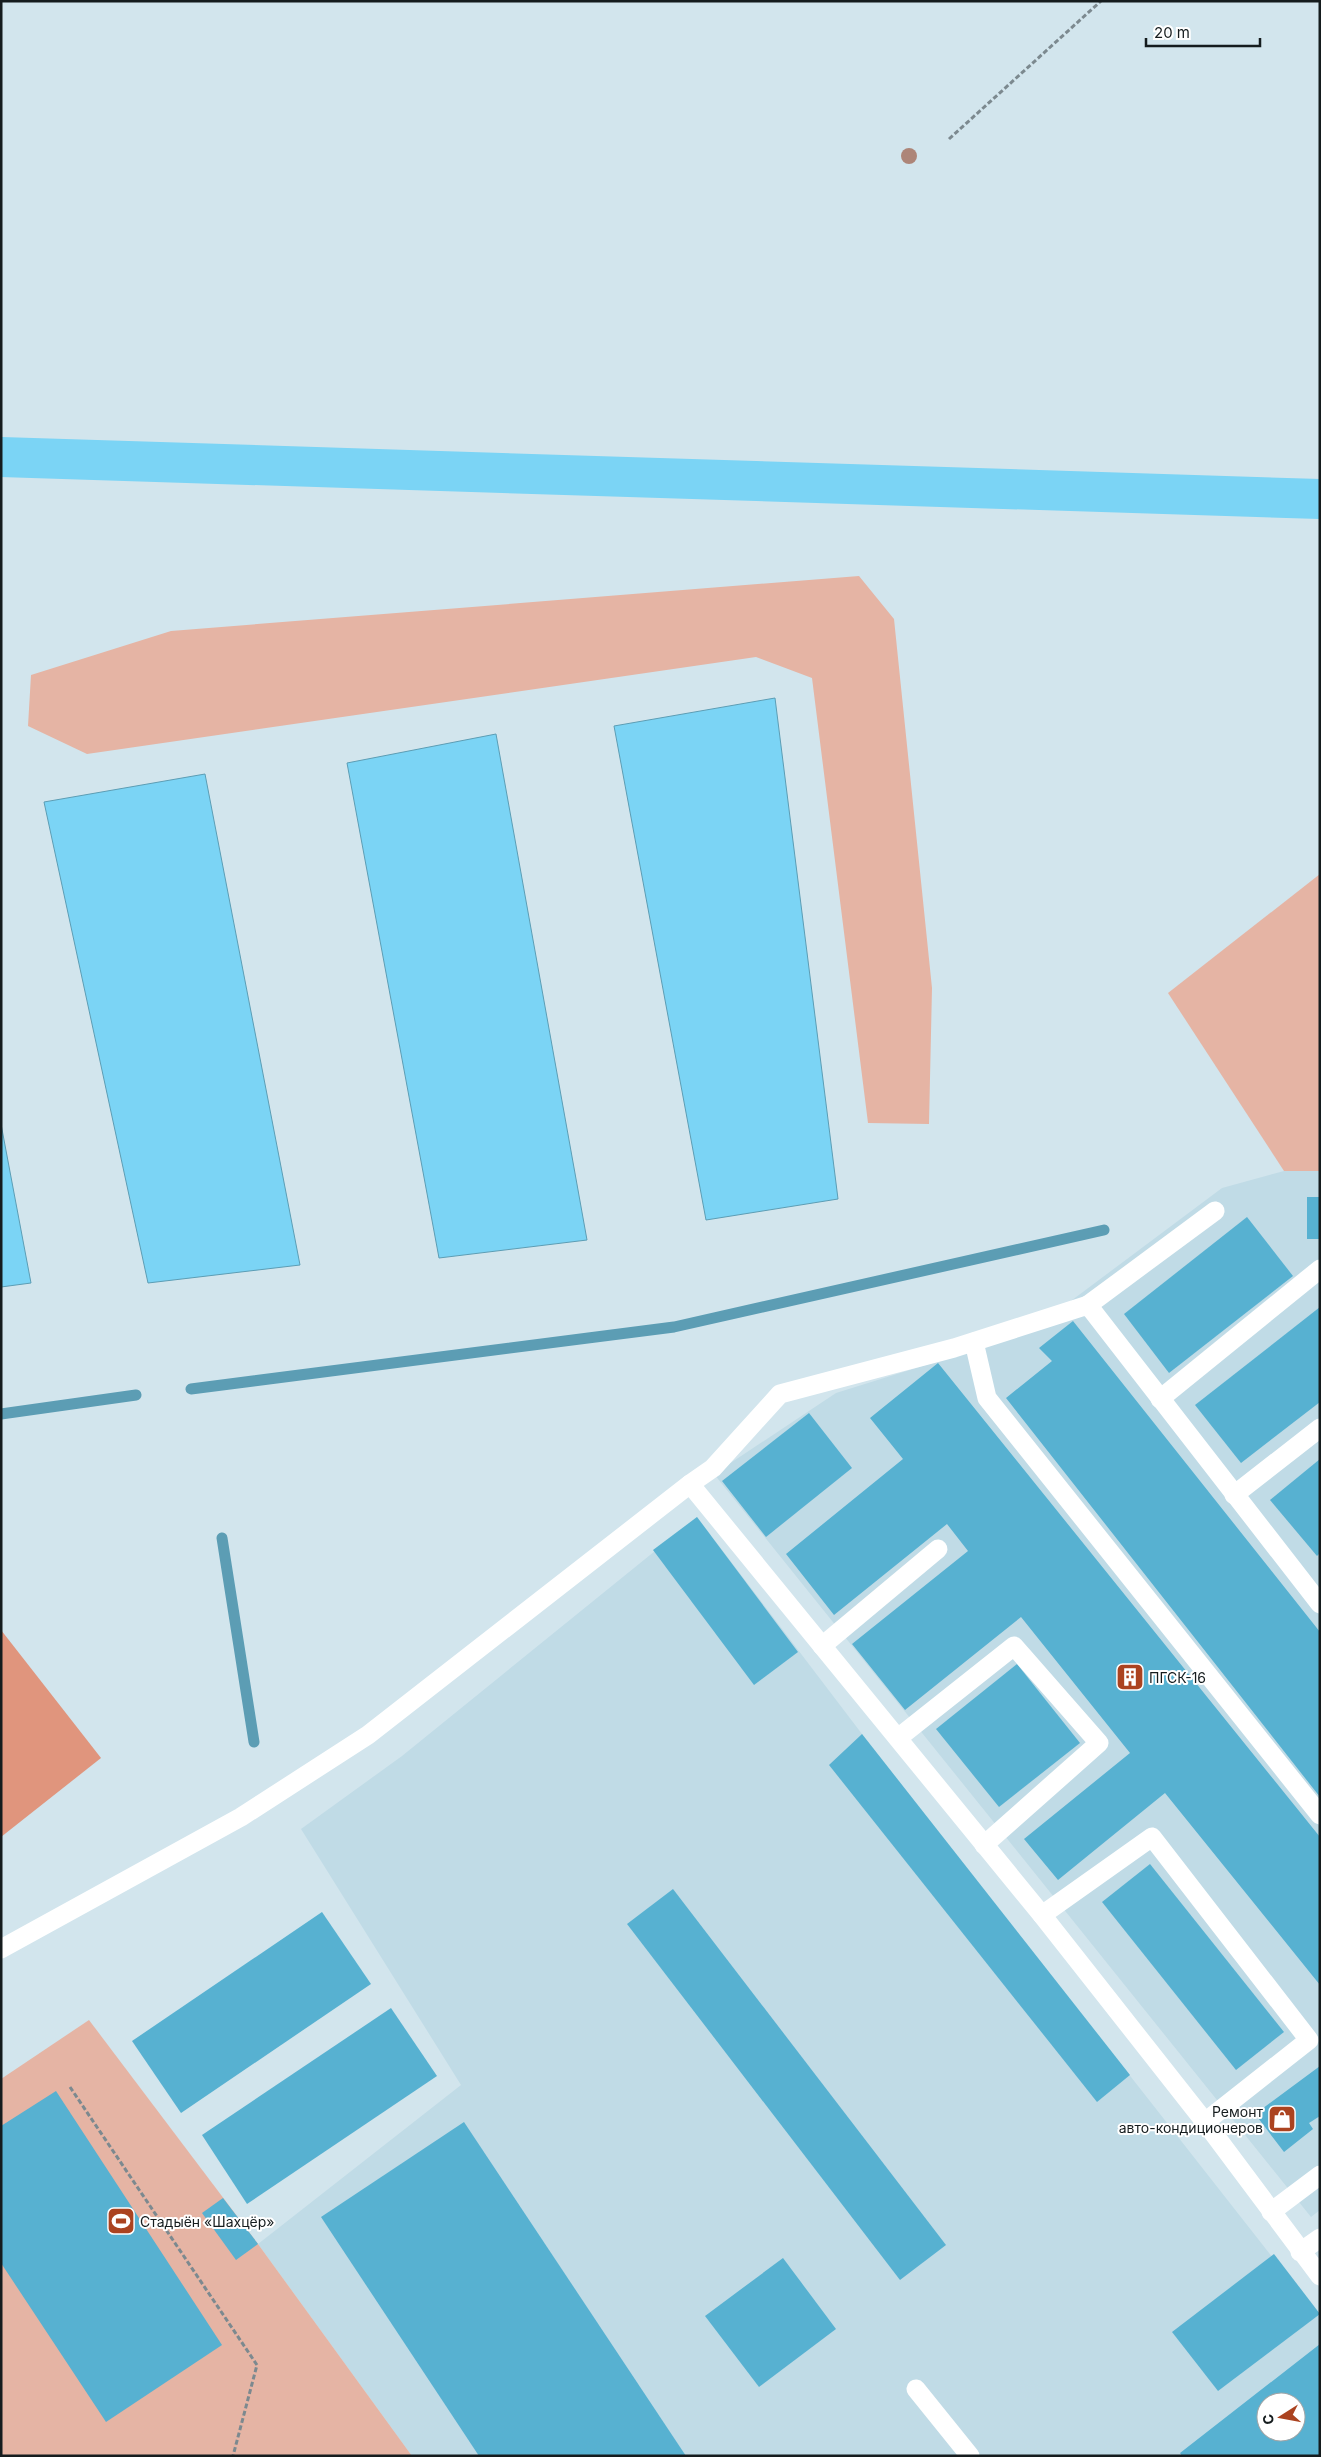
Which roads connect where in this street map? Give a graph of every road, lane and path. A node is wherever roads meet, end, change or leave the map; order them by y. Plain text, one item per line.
1 (1101, 1) edge
2 (950, 139) dead end
3 (1215, 1211) dead end
4 (1320, 1269) edge
5 (1088, 1306) junction
6 (974, 1342) junction
7 (1160, 1400) junction
8 (1320, 1428) edge
9 (690, 1484) junction
10 (1234, 1495) junction
11 (938, 1549) dead end
12 (1316, 1593) edge
13 (822, 1646) junction
14 (898, 1738) junction
15 (1320, 1815) edge
16 (984, 1845) junction
17 (1042, 1915) junction
18 (1, 1949) edge
19 (70, 2087) dead end
20 (1205, 2122) junction
21 (1320, 2175) edge
22 (1271, 2212) junction
23 (1320, 2238) edge
24 (1300, 2252) junction
25 (1320, 2276) edge
26 (916, 2389) dead end
27 (233, 2456) edge
28 (970, 2456) edge

1 - 2 path
3 - 5 lane
4 - 7 lane
5 - 6 lane
5 - 7 lane
6 - 9 lane
6 - 15 lane
7 - 10 lane
8 - 10 lane
9 - 13 lane
9 - 18 lane
10 - 12 lane
11 - 13 lane
13 - 14 lane
14 - 16 lane
14 - 16 lane
16 - 17 lane
17 - 20 lane
17 - 20 lane
19 - 27 path
20 - 22 lane
21 - 22 lane
22 - 24 lane
23 - 24 lane
24 - 25 lane
26 - 28 lane

